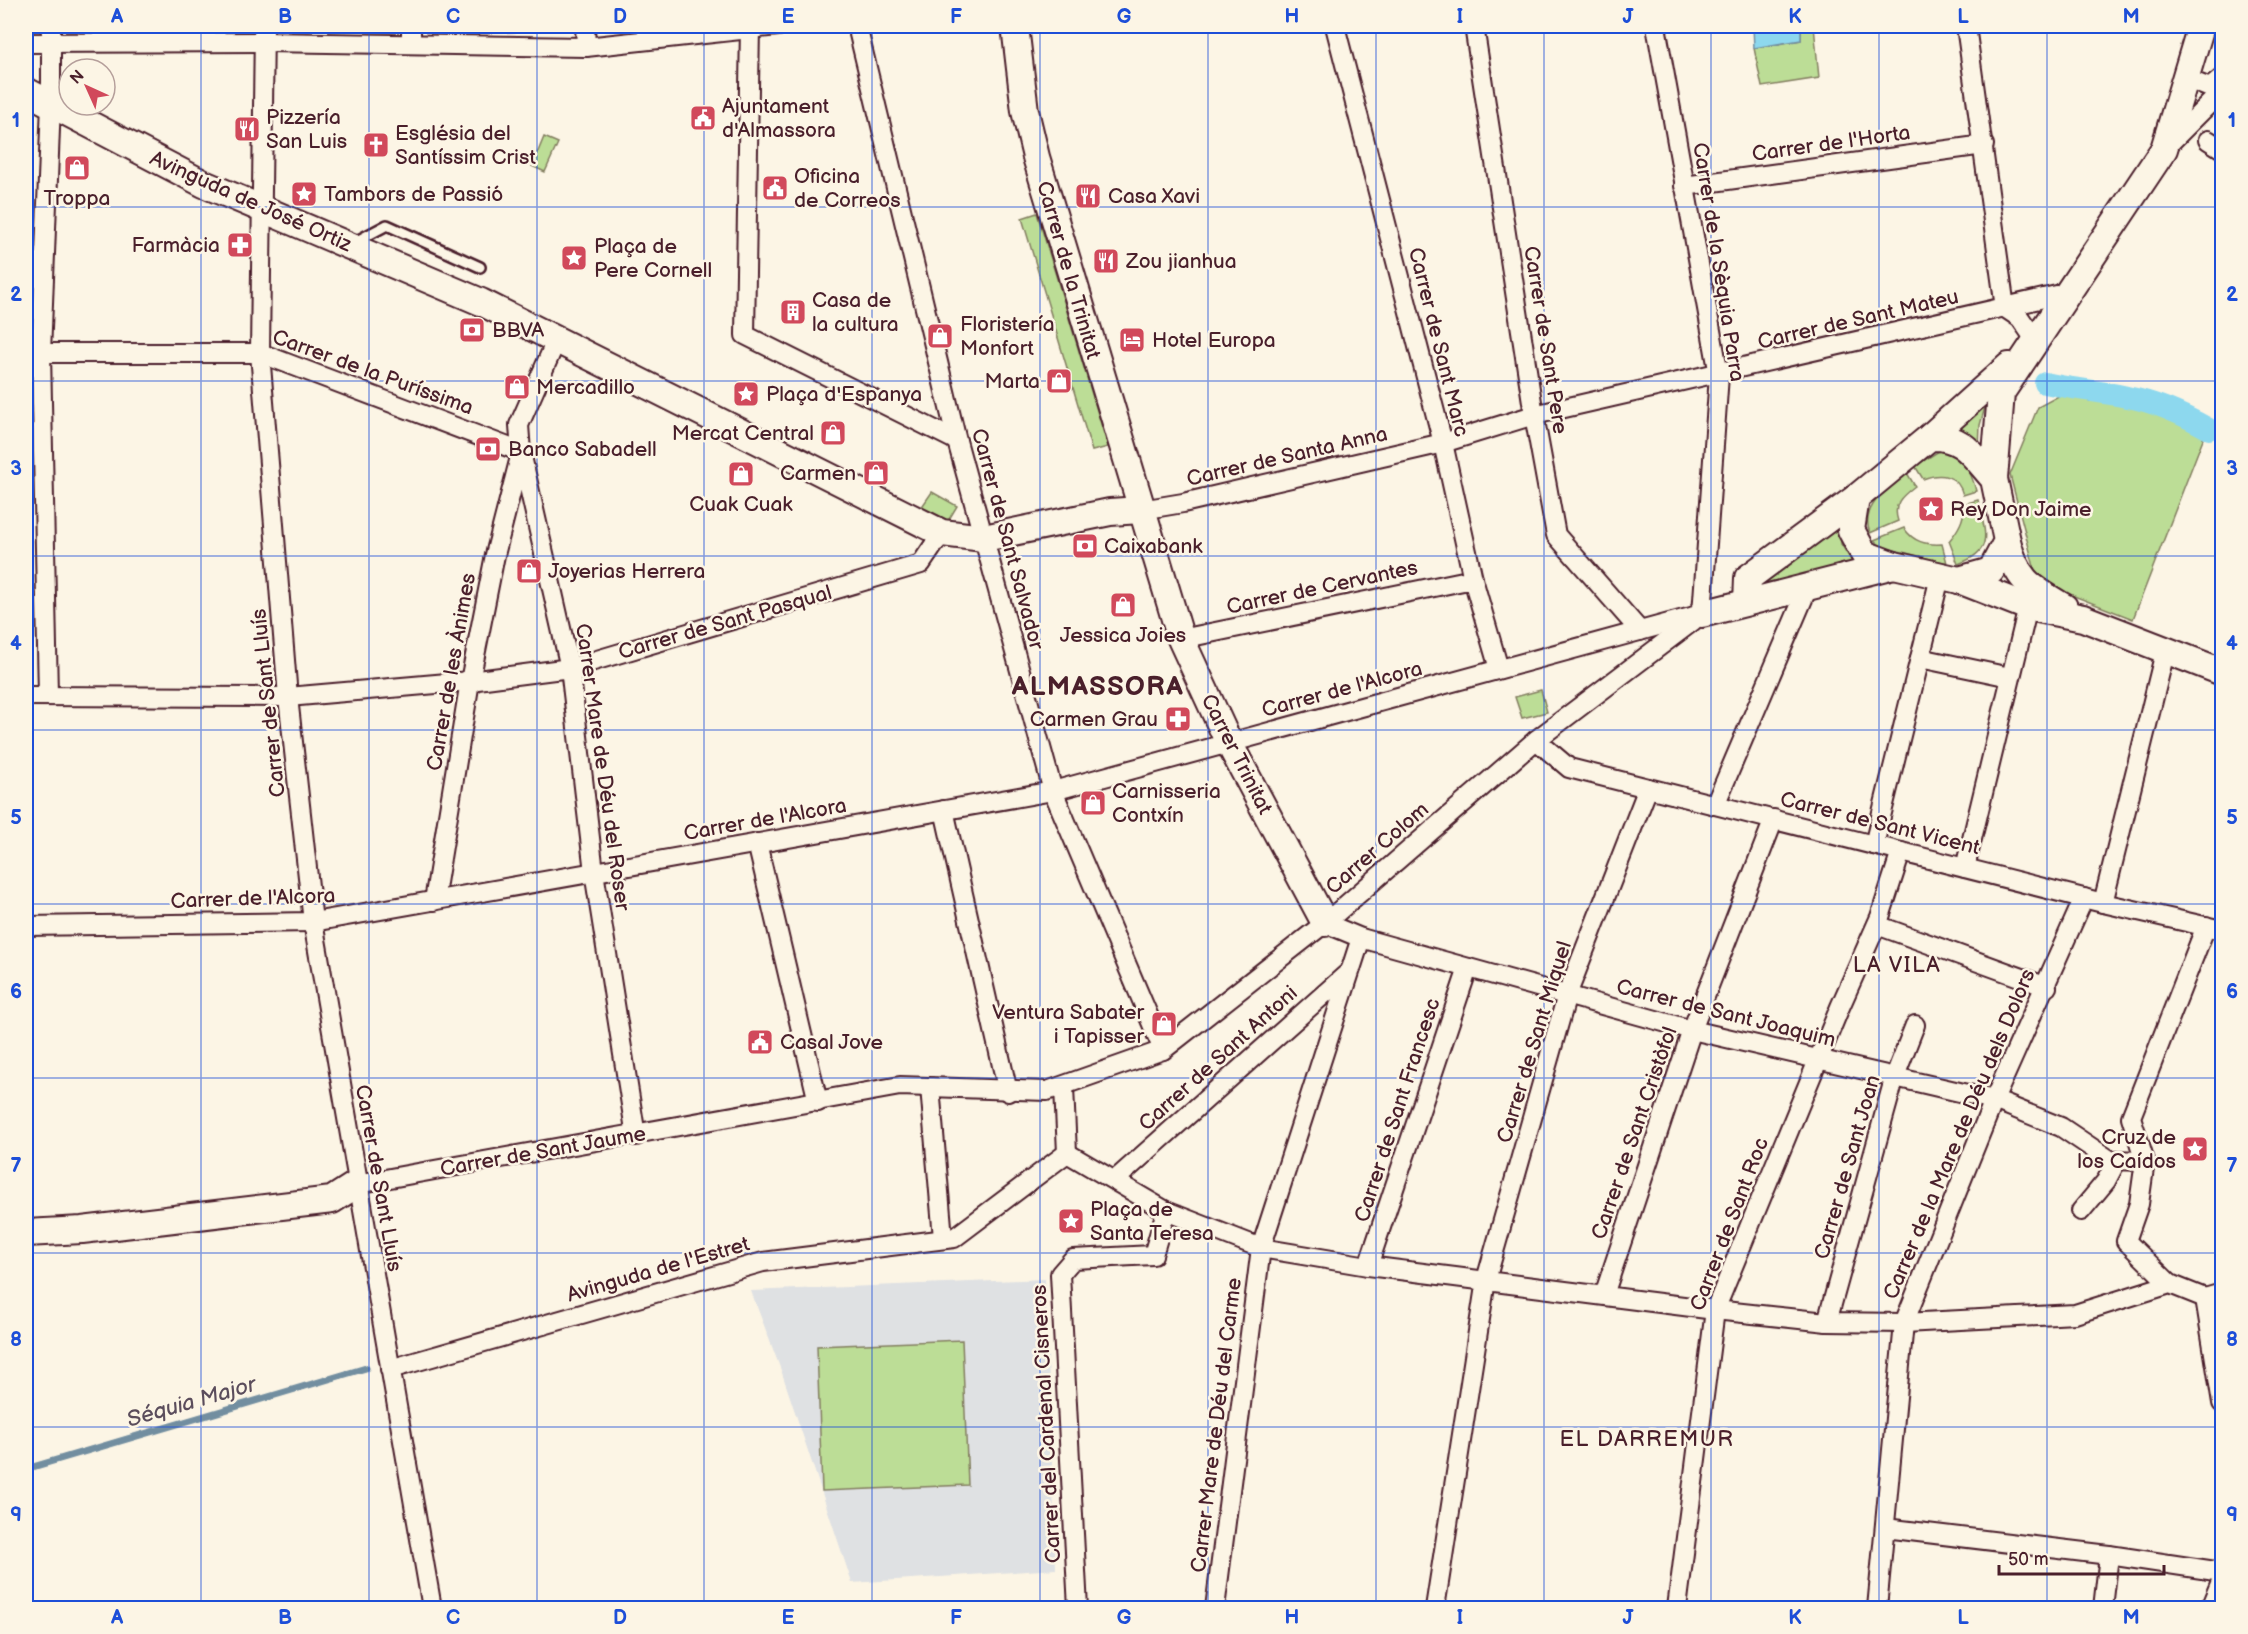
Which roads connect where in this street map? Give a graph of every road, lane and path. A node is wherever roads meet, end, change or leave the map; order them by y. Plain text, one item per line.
1 (51, 26) edge
2 (411, 26) edge
3 (585, 26) edge
4 (778, 26) edge
5 (857, 26) edge
6 (1015, 26) edge
7 (1335, 26) edge
8 (1474, 26) edge
9 (1656, 26) edge
10 (1966, 26) edge
11 (2201, 26) edge
12 (750, 27) edge
13 (264, 34) edge
14 (26, 43) edge
15 (51, 44) junction
16 (411, 44) junction
17 (586, 47) junction
18 (2185, 78) junction
19 (2223, 78) edge
20 (26, 91) edge
21 (2223, 91) edge
22 (51, 104) junction
23 (1984, 145) junction
24 (2164, 149) junction
25 (1684, 186) junction
26 (262, 210) junction
27 (348, 246) junction
28 (480, 267) dead end
29 (2070, 292) junction
30 (2005, 309) junction
31 (2036, 341) junction
32 (562, 344) junction
33 (33, 353) edge
34 (260, 353) junction
35 (771, 356) dead end
36 (808, 367) junction
37 (1719, 375) junction
38 (1534, 415) junction
39 (1930, 437) junction
40 (957, 441) junction
41 (1443, 443) junction
42 (521, 452) junction
43 (1994, 479) junction
44 (1856, 498) junction
45 (1141, 510) junction
46 (942, 533) junction
47 (984, 538) junction
48 (2007, 541) junction
49 (1894, 565) junction
50 (1949, 578) junction
51 (1473, 579) junction
52 (1809, 585) junction
53 (1747, 602) junction
54 (2028, 607) junction
55 (1702, 614) junction
56 (2083, 618) junction
57 (1640, 631) junction
58 (1181, 639) junction
59 (2166, 648) junction
60 (1920, 658) junction
61 (570, 668) junction
62 (1499, 669) junction
63 (2223, 672) edge
64 (2010, 677) junction
65 (470, 681) junction
66 (26, 696) edge
67 (48, 696) junction
68 (288, 696) junction
69 (1536, 740) junction
70 (1229, 743) junction
71 (1648, 788) junction
72 (1053, 791) junction
73 (1715, 805) junction
74 (944, 810) junction
75 (1774, 819) junction
76 (757, 843) junction
77 (1874, 845) junction
78 (1901, 852) junction
79 (1965, 868) junction
80 (594, 872) junction
81 (2085, 898) junction
82 (434, 901) junction
83 (2103, 903) junction
84 (313, 922) junction
85 (1325, 923) junction
86 (1877, 925) junction
87 (26, 926) edge
88 (2214, 928) edge
89 (1361, 938) junction
90 (1468, 968) junction
91 (1350, 970) junction
92 (2047, 987) junction
93 (1567, 995) junction
94 (1914, 1025) dead end
95 (1692, 1030) junction
96 (1163, 1050) junction
97 (1820, 1059) junction
98 (1894, 1076) junction
99 (930, 1087) junction
100 (1064, 1087) junction
101 (1008, 1092) junction
102 (1994, 1100) junction
103 (818, 1102) junction
104 (636, 1136) junction
105 (1067, 1153) junction
106 (2114, 1160) junction
107 (2145, 1161) junction
108 (1115, 1180) junction
109 (357, 1184) junction
110 (1166, 1211) junction
111 (2081, 1211) dead end
112 (26, 1233) edge
113 (943, 1238) junction
114 (1262, 1248) junction
115 (1368, 1266) junction
116 (1486, 1280) junction
117 (2170, 1284) junction
118 (2223, 1293) edge
119 (1604, 1295) junction
120 (2205, 1298) junction
121 (1715, 1310) junction
122 (1827, 1322) junction
123 (1904, 1323) junction
124 (390, 1369) junction
125 (2223, 1404) edge
126 (1885, 1528) junction
127 (2109, 1554) junction
128 (2223, 1572) edge
129 (2223, 1579) edge
130 (432, 1608) edge
131 (1078, 1608) edge
132 (1215, 1608) edge
133 (1435, 1608) edge
134 (1677, 1608) edge
135 (1877, 1608) edge
136 (2103, 1608) edge
137 (2210, 1608) edge

1 - 15 street
2 - 16 street
3 - 17 street
4 - 12 street
5 - 40 street, Carrer de Sant Salvador
6 - 45 street, Carrer de la Trinitat
7 - 41 street, Carrer de Sant Marc
8 - 38 street, Carrer de Sant Pere
9 - 25 street, Carrer de la Sèquia Parra
10 - 23 street
11 - 18 street
12 - 17 street
12 - 36 street
13 - 15 street
13 - 16 street
13 - 26 street, Carrer de Sant Lluís
14 - 15 street
15 - 22 street
16 - 17 street
18 - 19 street
18 - 24 street
20 - 22 street, Avinguda de José Ortiz
21 - 24 street
22 - 26 street, Avinguda de José Ortiz
22 - 33 street
23 - 25 street, Carrer de l'Horta
23 - 30 street
24 - 29 street
25 - 37 street, Carrer de la Sèquia Parra
26 - 27 street, Avinguda de José Ortiz
26 - 34 street, Carrer de Sant Lluís
27 - 28 lane
27 - 32 street, Avinguda de José Ortiz
29 - 30 street, Carrer de Sant Mateu
29 - 31 street
30 - 31 street
30 - 37 street, Carrer de Sant Mateu
31 - 39 street
31 - 43 street
32 - 42 street, Carrer Mare de Déu del Roser
32 - 46 street
33 - 34 street, Carrer de la Puríssima
33 - 67 street
34 - 42 street, Carrer de la Puríssima
34 - 68 street, Carrer de Sant Lluís
35 - 36 lane
36 - 40 street
37 - 38 street, Carrer de Sant Mateu
37 - 55 street, Carrer de la Sèquia Parra
38 - 41 street, Carrer de Sant Mateu
38 - 57 street, Carrer de Sant Pere
39 - 43 street
39 - 44 street
40 - 47 street, Carrer de Sant Salvador
41 - 45 street, Carrer de Santa Anna
41 - 51 street, Carrer de Sant Marc
42 - 61 street, Carrer Mare de Déu del Roser
42 - 65 street, Carrer de les Ànimes
43 - 48 street
44 - 49 street
44 - 53 street
45 - 47 street
45 - 58 street, Carrer Trinitat
46 - 47 street
46 - 61 street, Carrer de Sant Pasqual
47 - 72 street, Carrer de Sant Salvador
48 - 50 street
48 - 56 street
49 - 50 street
49 - 52 street
50 - 54 street
50 - 60 street
51 - 58 street, Carrer de Cervantes
51 - 62 street, Carrer de Sant Marc
52 - 53 street
52 - 73 street
53 - 55 street
54 - 56 street
54 - 64 street
55 - 57 street, Carrer de l'Alcora
55 - 69 street, Carrer Colom
56 - 59 street
57 - 62 street, Carrer de l'Alcora
58 - 70 street, Carrer Trinitat
59 - 63 street
59 - 83 street
60 - 64 street
60 - 77 street
61 - 65 street, Carrer de Sant Pasqual
61 - 80 street, Carrer Mare de Déu del Roser
62 - 70 street, Carrer de l'Alcora
64 - 79 street
65 - 68 street, Carrer de Sant Pasqual
65 - 82 street, Carrer de les Ànimes
66 - 67 street, Carrer de Sant Pasqual
67 - 68 street, Carrer de Sant Pasqual
68 - 84 street, Carrer de Sant Lluís
69 - 71 street, Carrer de Sant Vicent
69 - 85 street, Carrer Colom
70 - 72 street, Carrer de l'Alcora
70 - 85 street, Carrer Trinitat
71 - 73 street, Carrer de Sant Vicent
71 - 93 street, Carrer de Sant Miquel
72 - 74 street, Carrer de l'Alcora
72 - 96 street, Carrer de Sant Salvador
73 - 75 street, Carrer de Sant Vicent
74 - 76 street, Carrer de l'Alcora
74 - 101 street
75 - 77 street, Carrer de Sant Vicent
75 - 95 street, Carrer de Sant Cristòfol
76 - 80 street, Carrer de l'Alcora
76 - 103 street
77 - 78 street, Carrer de Sant Vicent
78 - 79 street, Carrer de Sant Vicent
78 - 86 street, Carrer de Sant Roc
79 - 81 street, Carrer de Sant Vicent
80 - 82 street, Carrer de l'Alcora
80 - 104 street, Carrer Mare de Déu del Roser
81 - 83 street, Carrer de Sant Vicent
81 - 92 street, Carrer de la Mare de Déu dels Dolors
82 - 84 street, Carrer de l'Alcora
83 - 88 street, Carrer de Sant Vicent
84 - 87 street, Carrer de l'Alcora
84 - 109 street, Carrer de Sant Lluís
85 - 89 street, Carrer de Sant Joaquim
85 - 96 street, Carrer Colom
86 - 92 street
86 - 97 street, Carrer de Sant Roc
88 - 107 street
89 - 90 street, Carrer de Sant Joaquim
89 - 91 street, Carrer Mare de Déu del Carme
90 - 93 street, Carrer de Sant Joaquim
90 - 115 street, Carrer de Sant Francesc
91 - 108 street, Carrer de Sant Antoni
91 - 114 street, Carrer Mare de Déu del Carme
92 - 102 street, Carrer de la Mare de Déu dels Dolors
93 - 95 street, Carrer de Sant Joaquim
93 - 116 street, Carrer de Sant Miquel
94 - 98 street, Carrer de Sant Joan
95 - 97 street, Carrer de Sant Joaquim
95 - 119 street, Carrer de Sant Cristòfol
96 - 100 street, Carrer Colom
97 - 98 street, Carrer de Sant Joaquim
97 - 121 street, Carrer de Sant Roc
98 - 102 street, Carrer de Sant Joaquim
98 - 122 street, Carrer de Sant Joan
99 - 101 street, Carrer de Sant Jaume
99 - 103 street, Carrer de Sant Jaume
99 - 113 street
100 - 101 street, Carrer de Sant Jaume
100 - 105 street
102 - 106 street, Carrer de Sant Joaquim
102 - 123 street, Carrer de la Mare de Déu dels Dolors
103 - 104 street, Carrer de Sant Jaume
104 - 109 street, Carrer de Sant Jaume
105 - 108 street
105 - 113 street
106 - 107 street
106 - 111 street
107 - 117 street
108 - 110 street
109 - 112 street, Carrer de Sant Jaume
109 - 124 street, Carrer de Sant Lluís
110 - 114 street
110 - 131 street, Carrer del Cardenal Cisneros
113 - 124 street, Avinguda de l'Estret
114 - 115 street
114 - 132 street, Carrer Mare de Déu del Carme
115 - 116 street
116 - 119 street
116 - 133 street, Carrer de Sant Miquel
117 - 120 street
117 - 123 street
118 - 120 street
119 - 121 street
120 - 125 street
121 - 122 street
121 - 134 street, Carrer de Sant Roc
122 - 123 street
123 - 126 street, Carrer de la Mare de Déu dels Dolors
124 - 130 street, Carrer de Sant Lluís
126 - 127 street
126 - 135 street, Carrer de la Mare de Déu dels Dolors
127 - 128 street
127 - 136 street
129 - 137 street

